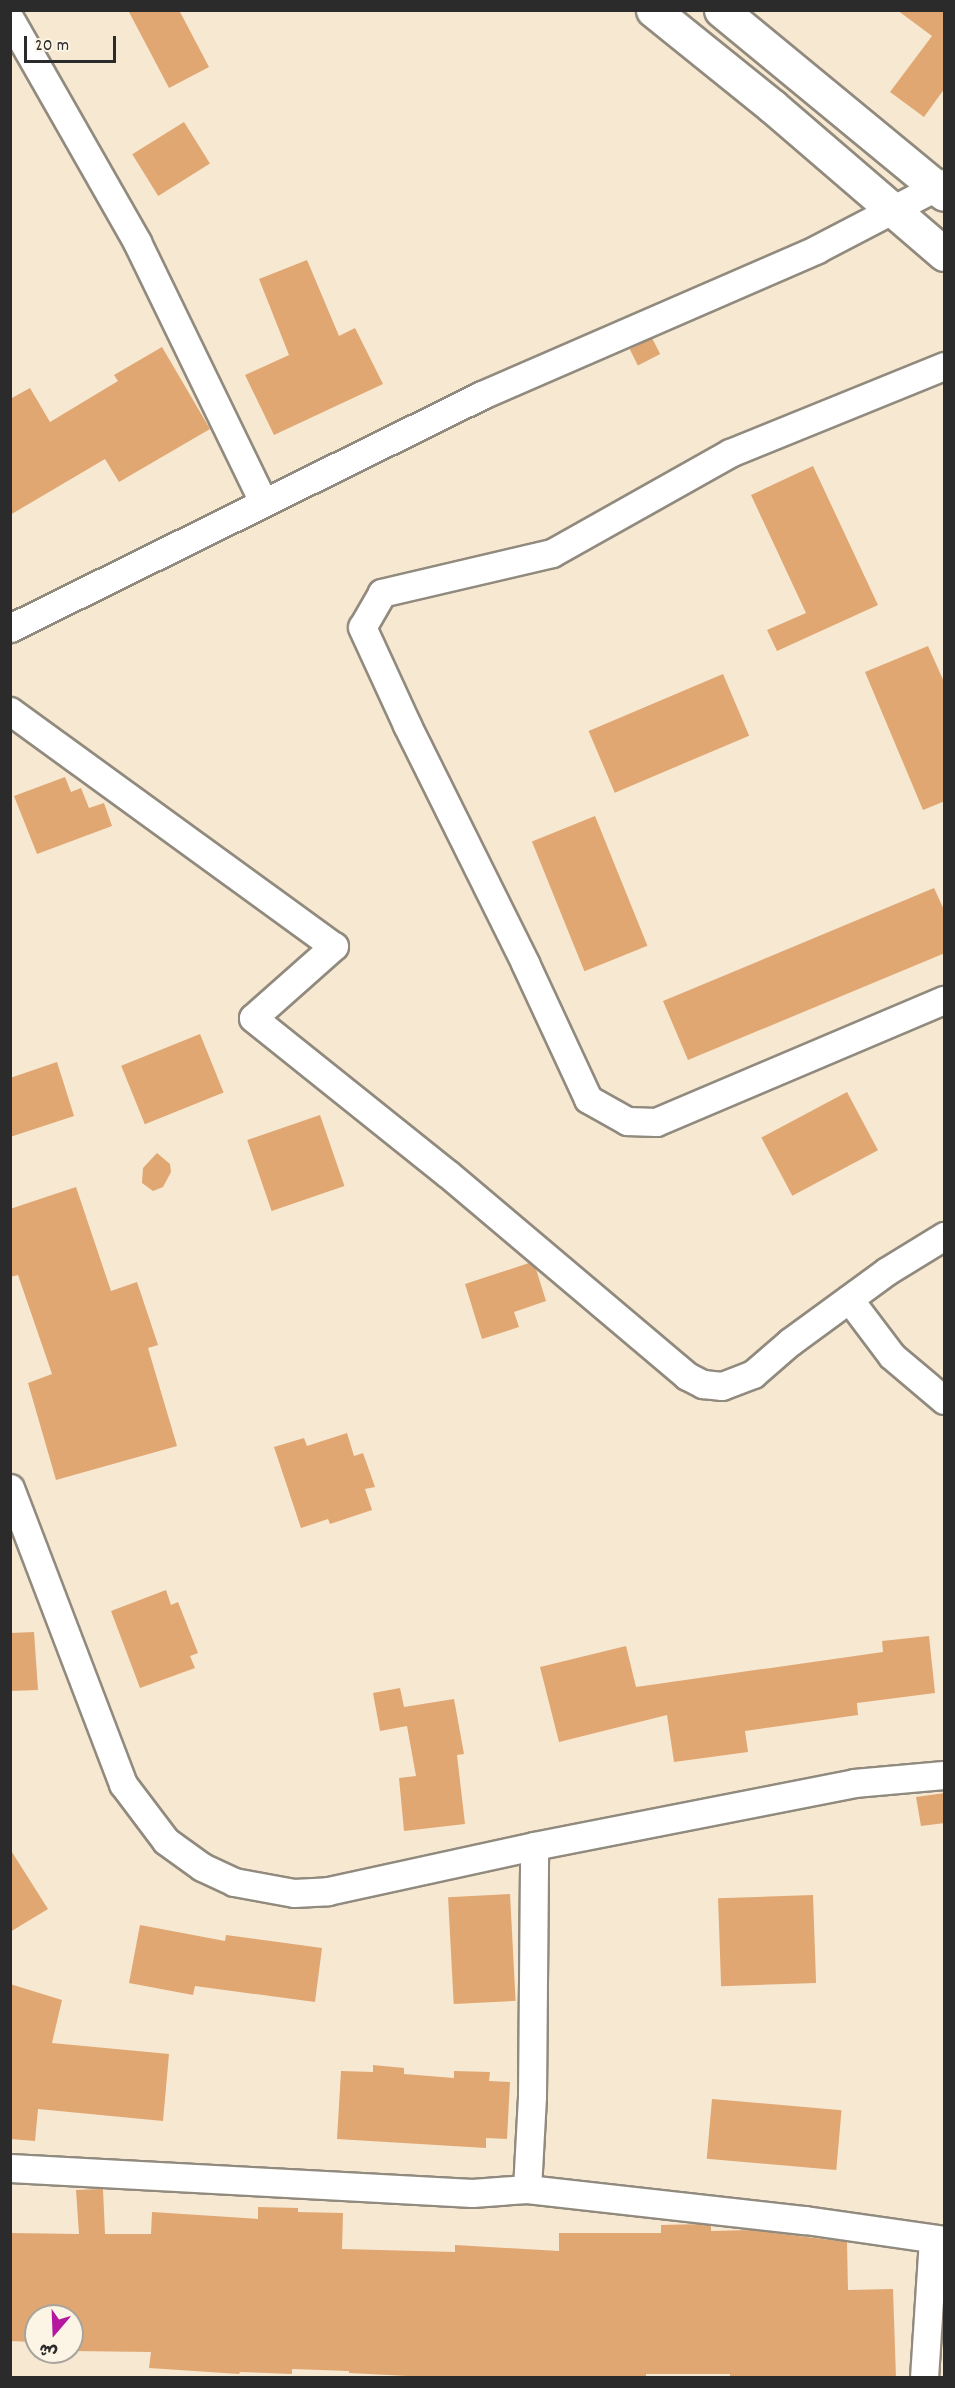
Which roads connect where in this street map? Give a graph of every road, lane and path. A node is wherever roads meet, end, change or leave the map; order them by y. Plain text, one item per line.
1 (653, 10) edge
2 (721, 10) edge
3 (10, 19) edge
4 (941, 187) edge
5 (892, 212) junction
6 (945, 254) edge
7 (945, 366) edge
8 (263, 502) junction
9 (10, 628) edge
10 (10, 711) edge
11 (945, 1000) edge
12 (945, 1236) edge
13 (849, 1299) junction
14 (945, 1400) edge
15 (10, 1488) edge
16 (945, 1775) edge
17 (534, 1846) junction
18 (10, 2168) edge
19 (527, 2189) junction
20 (939, 2240) edge
21 (924, 2378) edge

1 - 5 street
2 - 4 street
3 - 8 street
4 - 5 street
5 - 6 street
5 - 8 street
7 - 11 street
8 - 9 street
10 - 13 street
12 - 13 street
13 - 14 street
15 - 17 street
16 - 17 street
17 - 19 street
18 - 19 street
19 - 20 street
20 - 21 street

